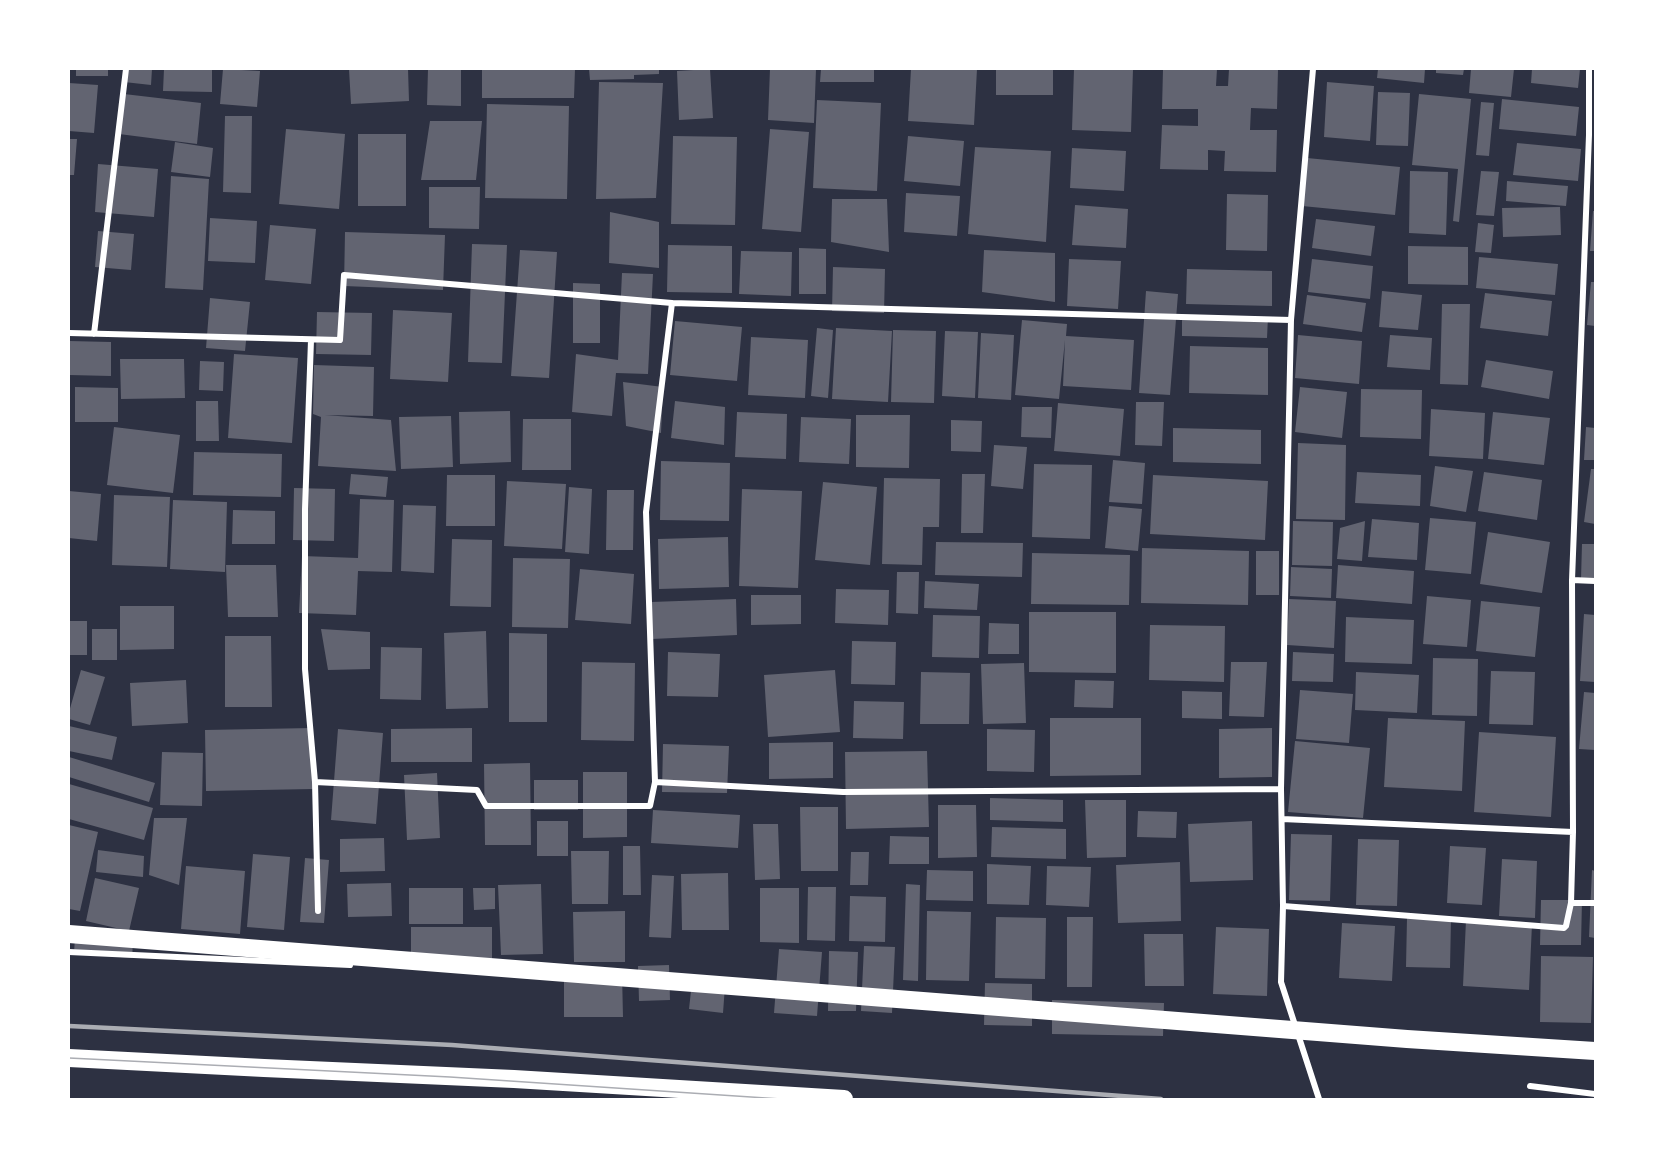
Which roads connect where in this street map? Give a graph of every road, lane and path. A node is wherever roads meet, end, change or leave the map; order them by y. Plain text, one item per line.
1 (126, 69) edge
2 (1313, 69) edge
3 (1589, 69) edge
4 (672, 303) junction
5 (1291, 320) junction
6 (69, 333) edge
7 (94, 334) junction
8 (311, 340) junction
9 (1572, 580) junction
10 (1595, 581) edge
11 (315, 782) junction
12 (655, 782) junction
13 (1281, 789) junction
14 (1281, 819) junction
15 (1573, 832) junction
16 (1571, 903) junction
17 (1595, 903) edge
18 (1283, 906) junction
19 (318, 911) dead end
20 (69, 934) edge
21 (69, 952) edge
22 (355, 965) dead end
23 (378, 966) dead end
24 (604, 976) dead end
25 (1595, 1051) edge
26 (69, 1058) edge
27 (1530, 1086) dead end
28 (1595, 1094) edge
29 (844, 1099) edge
30 (1319, 1099) edge

1 - 7 street
2 - 5 street
3 - 9 street
4 - 5 street
4 - 8 street
4 - 12 street
5 - 13 street
6 - 7 street
7 - 8 street
8 - 11 street
9 - 10 street
9 - 15 street
11 - 12 street
11 - 19 street
12 - 13 street
13 - 14 street
14 - 15 street
14 - 18 street
15 - 16 street
16 - 17 street
16 - 18 street
18 - 30 street
20 - 25 highway
21 - 22 street
23 - 24 street
26 - 29 highway
27 - 28 street

